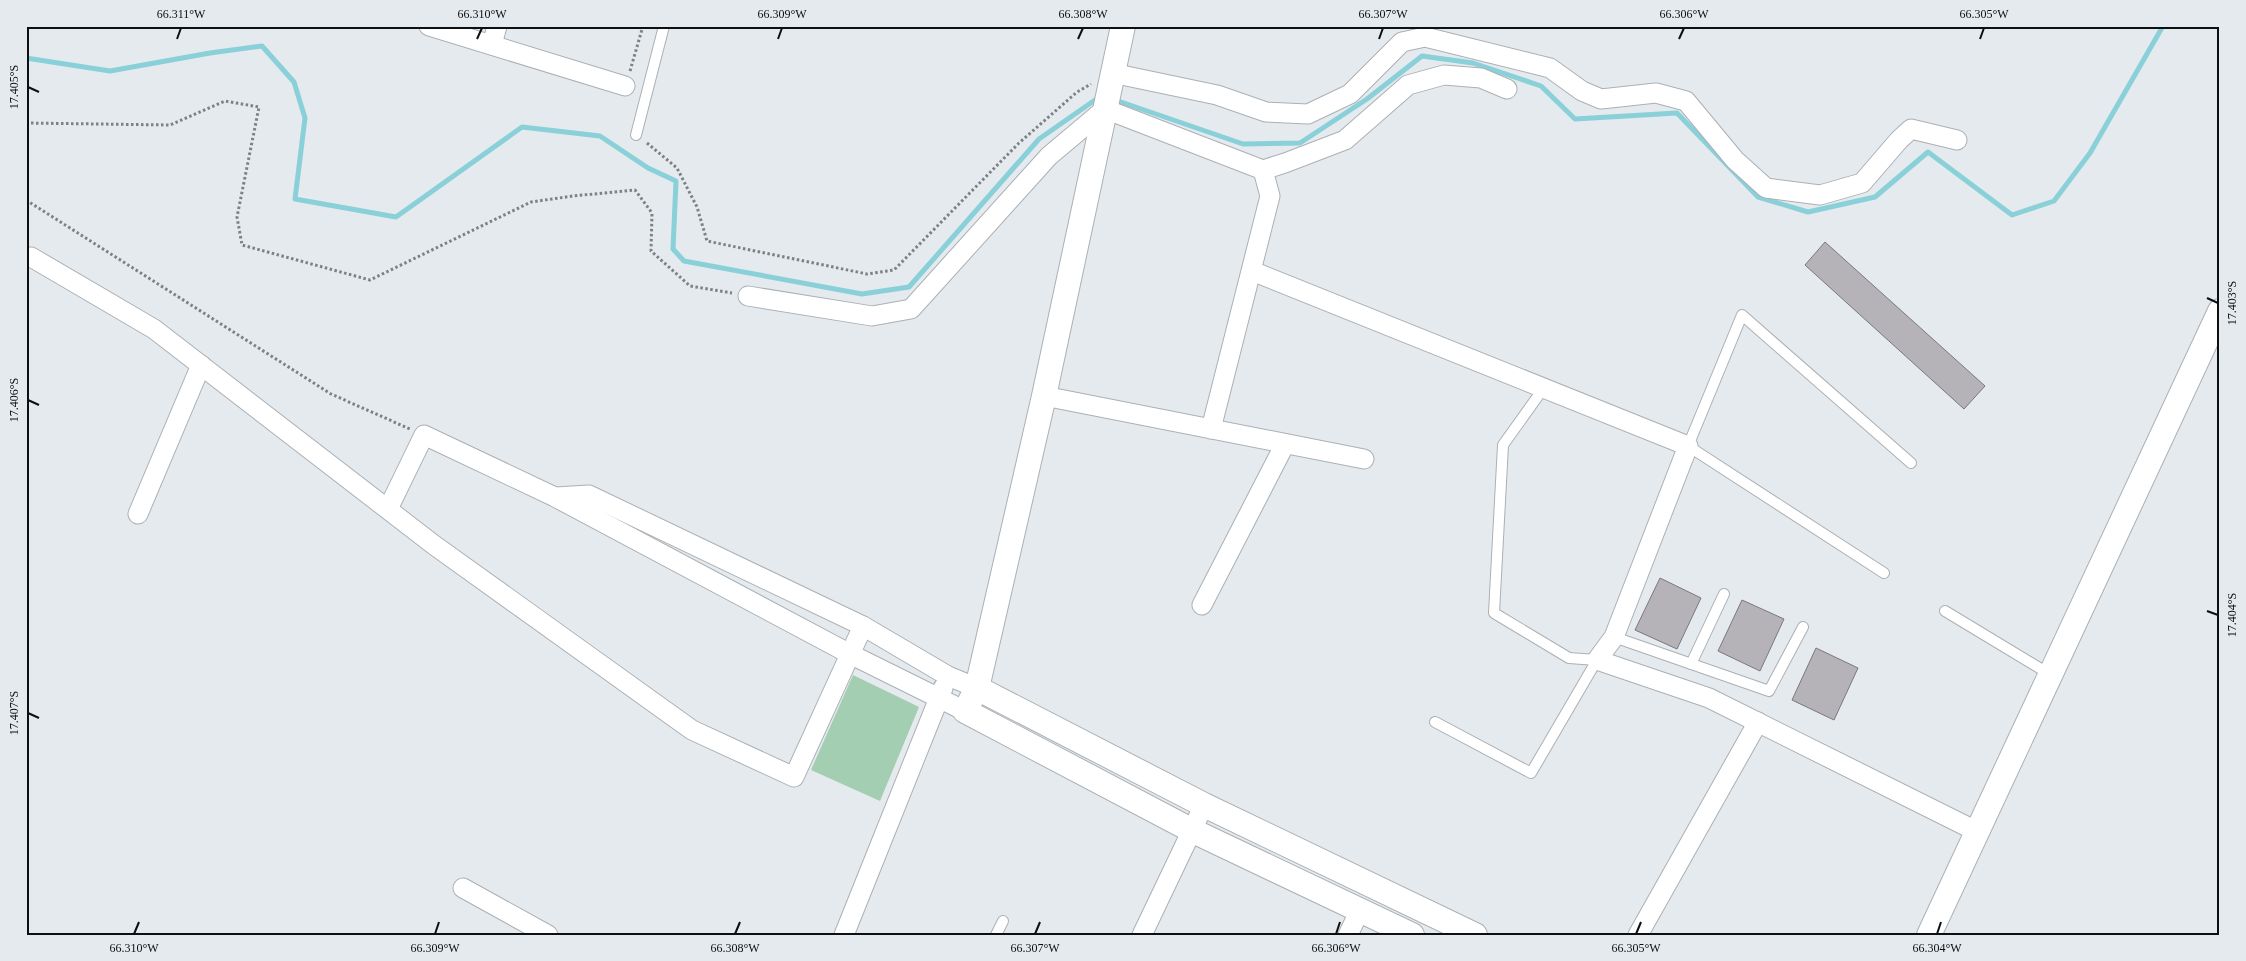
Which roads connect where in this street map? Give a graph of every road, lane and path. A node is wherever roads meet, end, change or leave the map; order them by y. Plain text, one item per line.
1 (429, 26) edge
2 (497, 26) edge
3 (643, 26) edge
4 (664, 26) edge
5 (1123, 26) edge
6 (492, 45) junction
7 (625, 86) joint
8 (1507, 89) dead end
9 (1108, 96) junction
10 (26, 123) edge
11 (636, 135) joint
12 (1957, 140) dead end
13 (1263, 170) junction
14 (26, 200) edge
15 (31, 257) dead end
16 (1252, 271) junction
17 (748, 296) joint
18 (2220, 311) edge
19 (201, 365) junction
20 (1543, 389) junction
21 (1044, 396) junction
22 (1211, 429) junction
23 (424, 435) junction
24 (1285, 444) junction
25 (1688, 446) junction
26 (1364, 459) dead end
27 (1911, 463) dead end
28 (555, 497) junction
29 (388, 509) junction
30 (138, 514) dead end
31 (1884, 573) dead end
32 (1724, 594) dead end
33 (1202, 605) dead end
34 (1945, 611) dead end
35 (863, 626) junction
36 (1803, 627) dead end
37 (1614, 637) junction
38 (850, 654) junction
39 (1597, 660) junction
40 (1691, 664) junction
41 (2052, 675) junction
42 (948, 676) junction
43 (977, 688) junction
44 (939, 698) junction
45 (965, 711) junction
46 (1436, 722) dead end
47 (1758, 722) junction
48 (1204, 806) junction
49 (1191, 830) junction
50 (1978, 832) junction
51 (463, 888) dead end
52 (1360, 910) junction
53 (1003, 921) dead end
54 (548, 935) edge
55 (844, 935) edge
56 (996, 935) edge
57 (1142, 935) edge
58 (1348, 935) edge
59 (1412, 935) edge
60 (1475, 935) edge
61 (1638, 935) edge
62 (1929, 935) edge

1 - 6 street
2 - 6 street
3 - 7 path
4 - 11 lane
5 - 9 street
6 - 7 street
8 - 13 street
9 - 11 path
9 - 12 street
9 - 13 street
9 - 17 street
9 - 21 street
10 - 17 path
13 - 16 street
14 - 23 path
15 - 19 street
16 - 20 street
16 - 22 street
18 - 41 street
19 - 29 street
19 - 30 street
20 - 25 street
20 - 39 lane
21 - 22 street
21 - 43 street
22 - 24 street
23 - 28 street
23 - 29 street
24 - 26 street
24 - 33 street
25 - 27 lane
25 - 31 lane
25 - 37 street
28 - 35 street
28 - 38 street
29 - 38 street
32 - 40 lane
34 - 41 lane
35 - 38 street
35 - 42 street
36 - 40 lane
37 - 39 street
37 - 40 lane
38 - 44 street
39 - 46 lane
39 - 47 street
41 - 50 street
42 - 43 street
42 - 44 street
43 - 45 street
43 - 48 street
44 - 45 street
44 - 55 street
45 - 49 street
47 - 50 street
47 - 61 street
48 - 49 street
48 - 60 street
49 - 52 street
49 - 57 street
50 - 62 street
51 - 54 street
52 - 58 street
52 - 59 street
53 - 56 lane

